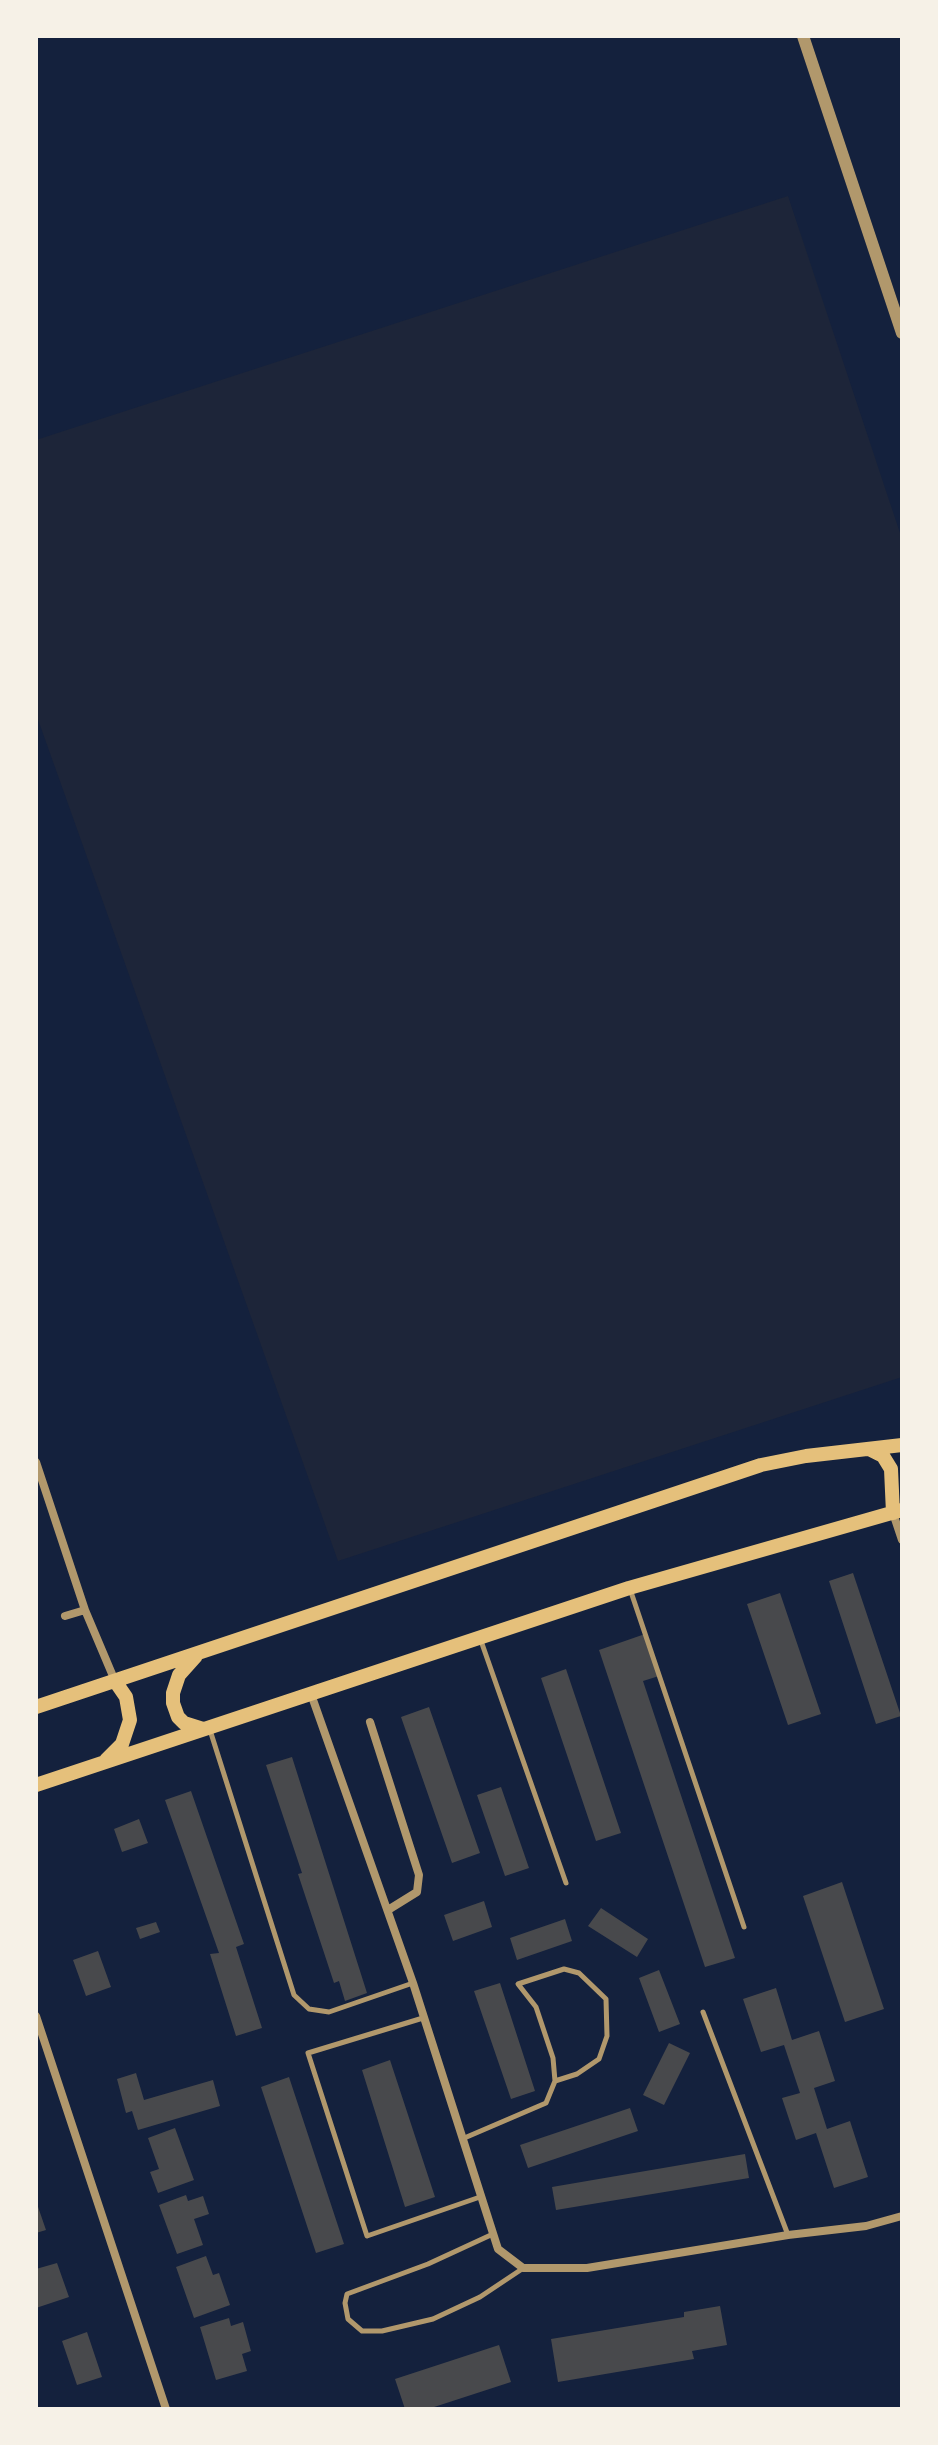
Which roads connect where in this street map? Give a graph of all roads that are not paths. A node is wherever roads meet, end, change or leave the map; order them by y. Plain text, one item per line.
1 (803, 36) edge
2 (902, 333) edge
3 (902, 1445) edge
4 (869, 1449) junction
5 (36, 1462) edge
6 (897, 1512) edge
7 (902, 1540) edge
8 (629, 1588) junction
9 (85, 1610) junction
10 (65, 1616) dead end
11 (480, 1637) junction
12 (203, 1651) junction
13 (115, 1681) junction
14 (311, 1694) junction
15 (36, 1707) edge
16 (370, 1722) dead end
17 (206, 1728) junction
18 (103, 1762) junction
19 (36, 1785) edge
20 (566, 1883) dead end
21 (388, 1910) junction
22 (744, 1927) dead end
23 (413, 1983) junction
24 (703, 2012) dead end
25 (36, 2016) edge
26 (423, 2018) junction
27 (555, 2081) junction
28 (461, 2139) junction
29 (480, 2197) junction
30 (902, 2216) edge
31 (493, 2234) junction
32 (788, 2235) junction
33 (523, 2268) junction
34 (166, 2409) edge

1 - 2 street
3 - 4 main road
4 - 6 main road
4 - 12 main road
5 - 9 street
6 - 7 street
6 - 8 main road
8 - 11 main road
8 - 22 lane
9 - 10 street
9 - 13 street
11 - 14 main road
11 - 20 lane
12 - 13 main road
12 - 17 main road
13 - 15 main road
13 - 18 main road
14 - 17 main road
14 - 21 street
16 - 21 street
17 - 18 main road
17 - 23 lane
18 - 19 main road
21 - 23 street
23 - 26 street
24 - 32 lane
25 - 34 street
26 - 28 street
26 - 29 lane
27 - 27 lane
27 - 28 lane
28 - 29 street
29 - 31 street
30 - 32 street
31 - 33 street
31 - 33 lane
32 - 33 street

